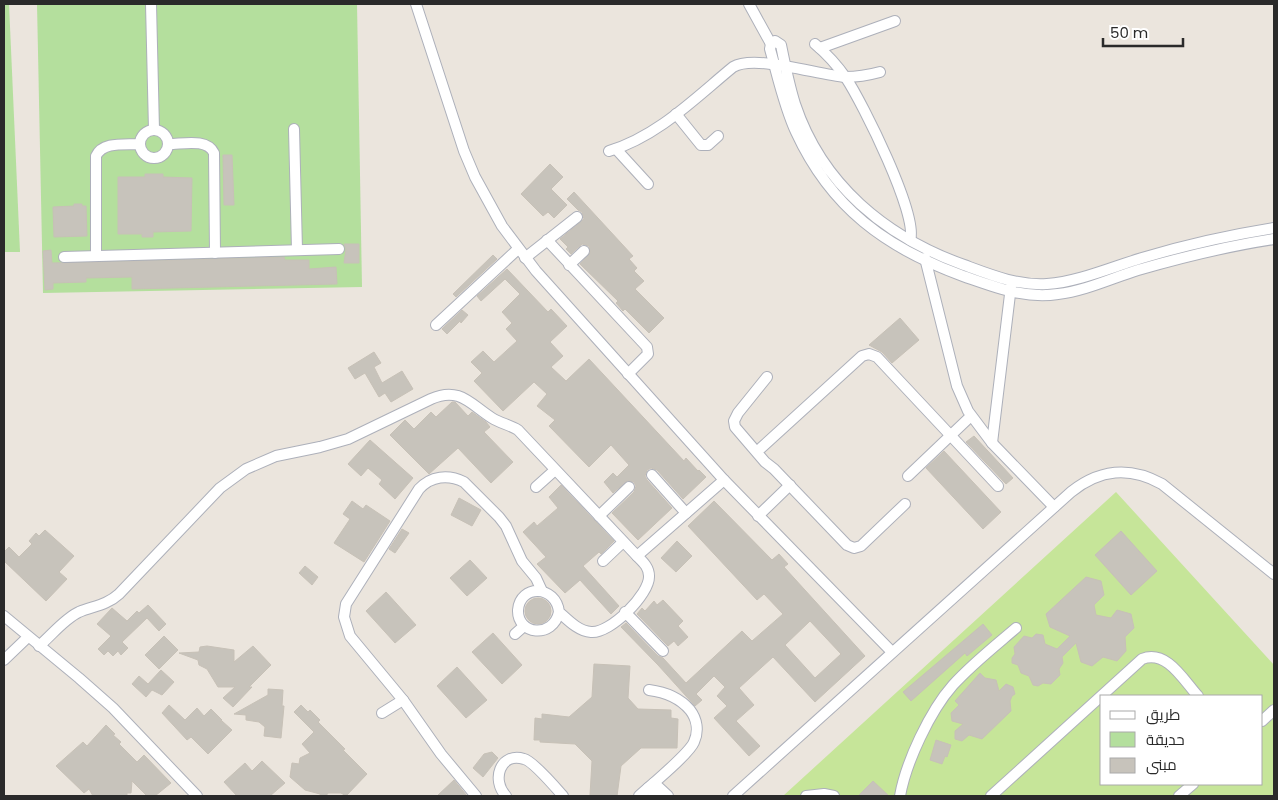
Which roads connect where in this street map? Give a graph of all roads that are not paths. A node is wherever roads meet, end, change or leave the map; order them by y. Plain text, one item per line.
1 (150, 4) edge
2 (416, 4) edge
3 (749, 4) edge
4 (895, 21) dead end
5 (770, 44) junction
6 (775, 65) junction
7 (786, 67) junction
8 (880, 72) dead end
9 (845, 77) junction
10 (676, 114) junction
11 (294, 129) dead end
12 (154, 130) junction
13 (718, 136) dead end
14 (140, 144) junction
15 (169, 144) junction
16 (648, 184) dead end
17 (577, 217) dead end
18 (1274, 228) edge
19 (1274, 239) edge
20 (547, 240) junction
21 (910, 240) junction
22 (923, 248) junction
23 (339, 249) dead end
24 (297, 250) junction
25 (584, 251) dead end
26 (215, 253) junction
27 (521, 254) junction
28 (96, 256) junction
29 (64, 257) dead end
30 (926, 262) junction
31 (570, 265) junction
32 (1048, 284) junction
33 (1011, 287) junction
34 (1047, 295) junction
35 (436, 325) dead end
36 (628, 374) junction
37 (767, 377) dead end
38 (738, 413) junction
39 (971, 416) junction
40 (950, 436) junction
41 (992, 444) junction
42 (761, 448) junction
43 (774, 469) junction
44 (555, 470) junction
45 (652, 475) dead end
46 (908, 476) dead end
47 (724, 480) junction
48 (790, 485) junction
49 (629, 486) dead end
50 (998, 486) dead end
51 (536, 487) dead end
52 (905, 504) dead end
53 (1054, 507) junction
54 (686, 513) junction
55 (599, 516) junction
56 (758, 516) junction
57 (623, 542) junction
58 (637, 556) junction
59 (603, 561) dead end
60 (1274, 574) edge
61 (542, 591) junction
62 (558, 612) junction
63 (625, 612) junction
64 (4, 616) edge
65 (524, 626) junction
66 (1016, 628) dead end
67 (515, 634) dead end
68 (28, 637) junction
69 (40, 646) junction
70 (662, 651) dead end
71 (892, 652) junction
72 (4, 660) edge
73 (649, 690) dead end
74 (1102, 695) edge
75 (1197, 695) edge
76 (1100, 697) edge
77 (404, 700) junction
78 (1274, 710) edge
79 (382, 713) dead end
80 (1263, 720) edge
81 (651, 785) junction
82 (1192, 785) edge
83 (197, 796) edge
84 (476, 796) edge
85 (506, 796) edge
86 (564, 796) edge
87 (639, 796) edge
88 (657, 796) edge
89 (668, 796) edge
90 (733, 796) edge
91 (806, 796) edge
92 (834, 796) edge
93 (900, 796) edge
94 (991, 796) edge
95 (1180, 796) edge

1 - 12 street
2 - 27 street
3 - 5 street
4 - 9 street
5 - 6 street
5 - 7 street
6 - 7 street
6 - 10 street
6 - 30 street
7 - 9 street
7 - 21 street
8 - 9 street
9 - 21 street
10 - 13 street
10 - 16 street
11 - 24 street
12 - 14 street
12 - 15 street
14 - 15 street
14 - 28 street
15 - 26 street
17 - 20 street
18 - 32 street
19 - 34 street
20 - 27 street
20 - 31 street
21 - 22 street
22 - 30 street
22 - 33 street
23 - 24 street
24 - 26 street
25 - 31 street
26 - 28 street
27 - 35 street
27 - 36 street
28 - 29 street
30 - 33 street
30 - 39 street
31 - 36 street
32 - 33 street
32 - 34 street
33 - 34 street
33 - 41 street
36 - 47 street
37 - 38 street
38 - 42 street
38 - 43 street
39 - 40 street
39 - 41 street
40 - 42 street
40 - 46 street
40 - 50 street
41 - 53 street
42 - 43 street
43 - 48 street
44 - 51 street
44 - 55 street
44 - 69 street
45 - 54 street
47 - 54 street
47 - 56 street
48 - 52 street
48 - 56 street
49 - 55 street
53 - 60 street
53 - 71 street
54 - 58 street
55 - 57 street
56 - 71 street
57 - 58 street
57 - 59 street
58 - 63 street
61 - 62 street
61 - 65 street
61 - 77 street
62 - 63 street
62 - 65 street
63 - 70 street
64 - 68 street
65 - 67 street
66 - 93 street
68 - 69 street
68 - 72 street
69 - 83 street
71 - 90 street
73 - 81 street
74 - 75 street
76 - 94 street
77 - 79 street
77 - 84 street
78 - 80 street
81 - 87 street
81 - 88 street
81 - 89 street
82 - 95 street
85 - 86 street
91 - 92 street

